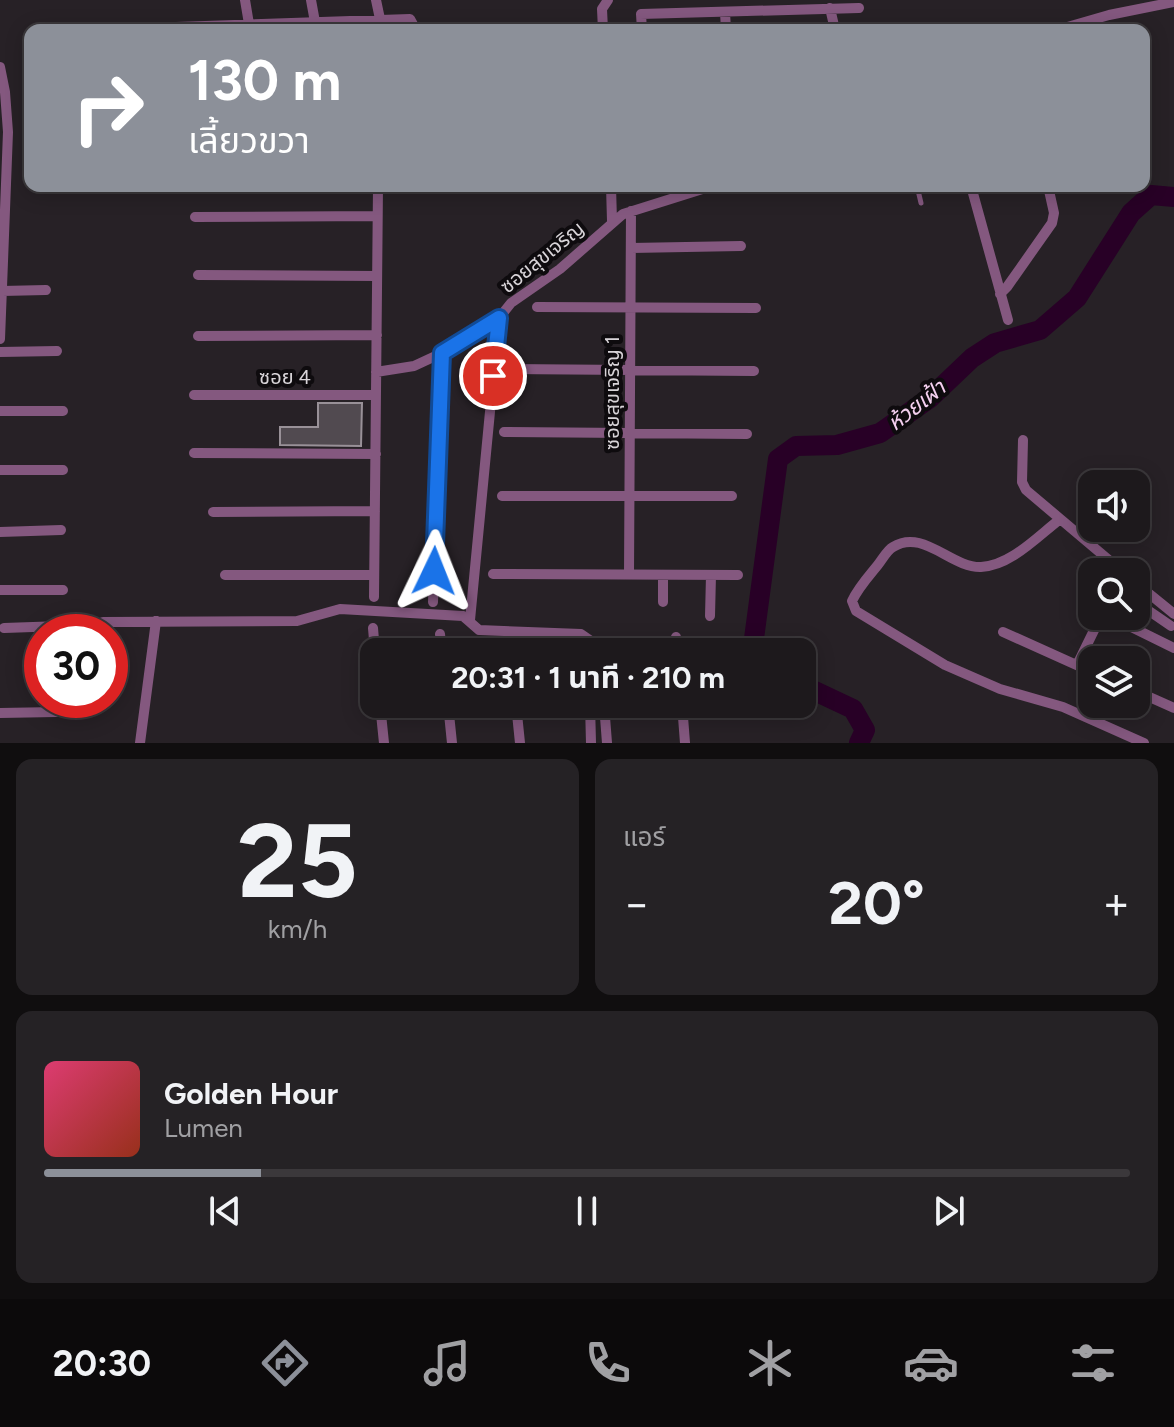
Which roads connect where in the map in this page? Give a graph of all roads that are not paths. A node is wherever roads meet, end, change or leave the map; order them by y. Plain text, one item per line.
1 (245, 0) edge
2 (311, 0) edge
3 (376, 0) edge
4 (608, 0) edge
5 (1174, 2) edge
6 (1134, 5) edge
7 (830, 8) junction
8 (859, 8) dead end
9 (725, 12) junction
10 (380, 19) junction
11 (315, 22) junction
12 (249, 24) joint
13 (413, 24) edge
14 (603, 24) edge
15 (642, 24) edge
16 (726, 24) edge
17 (834, 24) edge
18 (1093, 24) edge
19 (0, 67) edge
20 (378, 192) edge
21 (611, 192) edge
22 (690, 192) edge
23 (918, 192) edge
24 (973, 192) edge
25 (1049, 192) edge
26 (921, 203) dead end
27 (631, 211) junction
28 (377, 216) junction
29 (195, 217) dead end
30 (612, 221) junction
31 (741, 246) dead end
32 (631, 248) junction
33 (198, 275) dead end
34 (377, 276) junction
35 (46, 290) dead end
36 (2, 291) edge
37 (1000, 294) junction
38 (537, 307) dead end
39 (631, 308) junction
40 (756, 308) dead end
41 (499, 318) junction
42 (1008, 320) dead end
43 (377, 335) junction
44 (198, 336) dead end
45 (0, 339) edge
46 (57, 351) dead end
47 (0, 352) edge
48 (442, 353) junction
49 (507, 369) dead end
50 (630, 370) junction
51 (754, 371) dead end
52 (376, 372) junction
53 (194, 395) dead end
54 (376, 395) junction
55 (0, 411) edge
56 (63, 411) dead end
57 (504, 432) dead end
58 (630, 432) junction
59 (747, 434) dead end
60 (1023, 440) dead end
61 (194, 453) dead end
62 (376, 454) junction
63 (0, 470) edge
64 (63, 470) dead end
65 (630, 495) junction
66 (502, 496) dead end
67 (732, 496) dead end
68 (375, 511) junction
69 (213, 512) dead end
70 (1059, 520) junction
71 (61, 530) dead end
72 (0, 532) edge
73 (1106, 558) edge
74 (493, 574) dead end
75 (225, 575) dead end
76 (374, 575) junction
77 (629, 575) junction
78 (711, 575) junction
79 (738, 575) dead end
80 (663, 576) junction
81 (0, 590) edge
82 (63, 590) dead end
83 (1150, 594) edge
84 (374, 597) dead end
85 (433, 602) dead end
86 (663, 602) dead end
87 (1150, 612) edge
88 (1174, 614) edge
89 (710, 616) dead end
90 (470, 620) junction
91 (156, 621) junction
92 (128, 622) edge
93 (1171, 626) dead end
94 (24, 627) edge
95 (4, 628) dead end
96 (373, 628) dead end
97 (1094, 630) edge
98 (1137, 630) edge
99 (1003, 632) dead end
100 (440, 634) dead end
101 (374, 638) edge
102 (440, 638) edge
103 (587, 638) edge
104 (1174, 648) edge
105 (1077, 665) joint
106 (1150, 697) edge
107 (1174, 708) edge
108 (0, 713) edge
109 (24, 713) edge
110 (381, 718) edge
111 (449, 718) edge
112 (517, 718) edge
113 (590, 718) edge
114 (605, 718) edge
115 (683, 718) edge
116 (140, 743) edge
117 (384, 743) edge
118 (452, 743) edge
119 (520, 743) edge
120 (591, 743) edge
121 (607, 743) edge
122 (685, 743) edge
123 (1144, 743) edge

1 - 12 street
2 - 11 street
3 - 10 street
4 - 14 street
5 - 6 street
6 - 18 street
7 - 8 street
7 - 9 street
7 - 17 street
9 - 15 street
9 - 16 street
10 - 11 street
10 - 13 street
11 - 12 street
19 - 36 street
20 - 28 street
21 - 30 street
22 - 27 street, ซอยสุขเจริญ
23 - 26 lane
24 - 37 street
25 - 37 street
27 - 30 street, ซอยสุขเจริญ
27 - 32 street, ซอยสุขเจริญ 1
28 - 29 street
28 - 34 street
30 - 41 street, ซอยสุขเจริญ
31 - 32 street
32 - 39 street, ซอยสุขเจริญ 1
33 - 34 street
34 - 43 street
35 - 36 street
36 - 45 street
37 - 42 street
38 - 39 street
39 - 40 street
39 - 50 street, ซอยสุขเจริญ 1
41 - 48 street
41 - 90 street, ซอยสุขเจริญ
43 - 44 street
43 - 52 street
46 - 47 street
48 - 52 street
48 - 85 street
49 - 50 street
50 - 51 street
50 - 58 street, ซอยสุขเจริญ 1
52 - 54 street
53 - 54 street, ซอย 4
54 - 62 street
55 - 56 street
57 - 58 street
58 - 59 street
58 - 65 street, ซอยสุขเจริญ 1
60 - 70 street
61 - 62 street
62 - 68 street
63 - 64 street
65 - 66 street
65 - 67 street
65 - 77 street, ซอยสุขเจริญ 1
68 - 69 street
68 - 76 street
70 - 73 street
70 - 123 street
71 - 72 street
74 - 77 street
75 - 76 street
76 - 84 street
77 - 80 street
78 - 79 street
78 - 80 street
78 - 89 street
80 - 86 street
81 - 82 street
83 - 88 street
87 - 93 street
90 - 91 street
90 - 103 street
91 - 92 street
91 - 116 street
94 - 95 street
96 - 101 street
97 - 105 street
98 - 104 street
99 - 105 street
100 - 102 street
106 - 107 street
108 - 109 street
110 - 117 street
111 - 118 street
112 - 119 street
113 - 120 street
114 - 121 street
115 - 122 street

